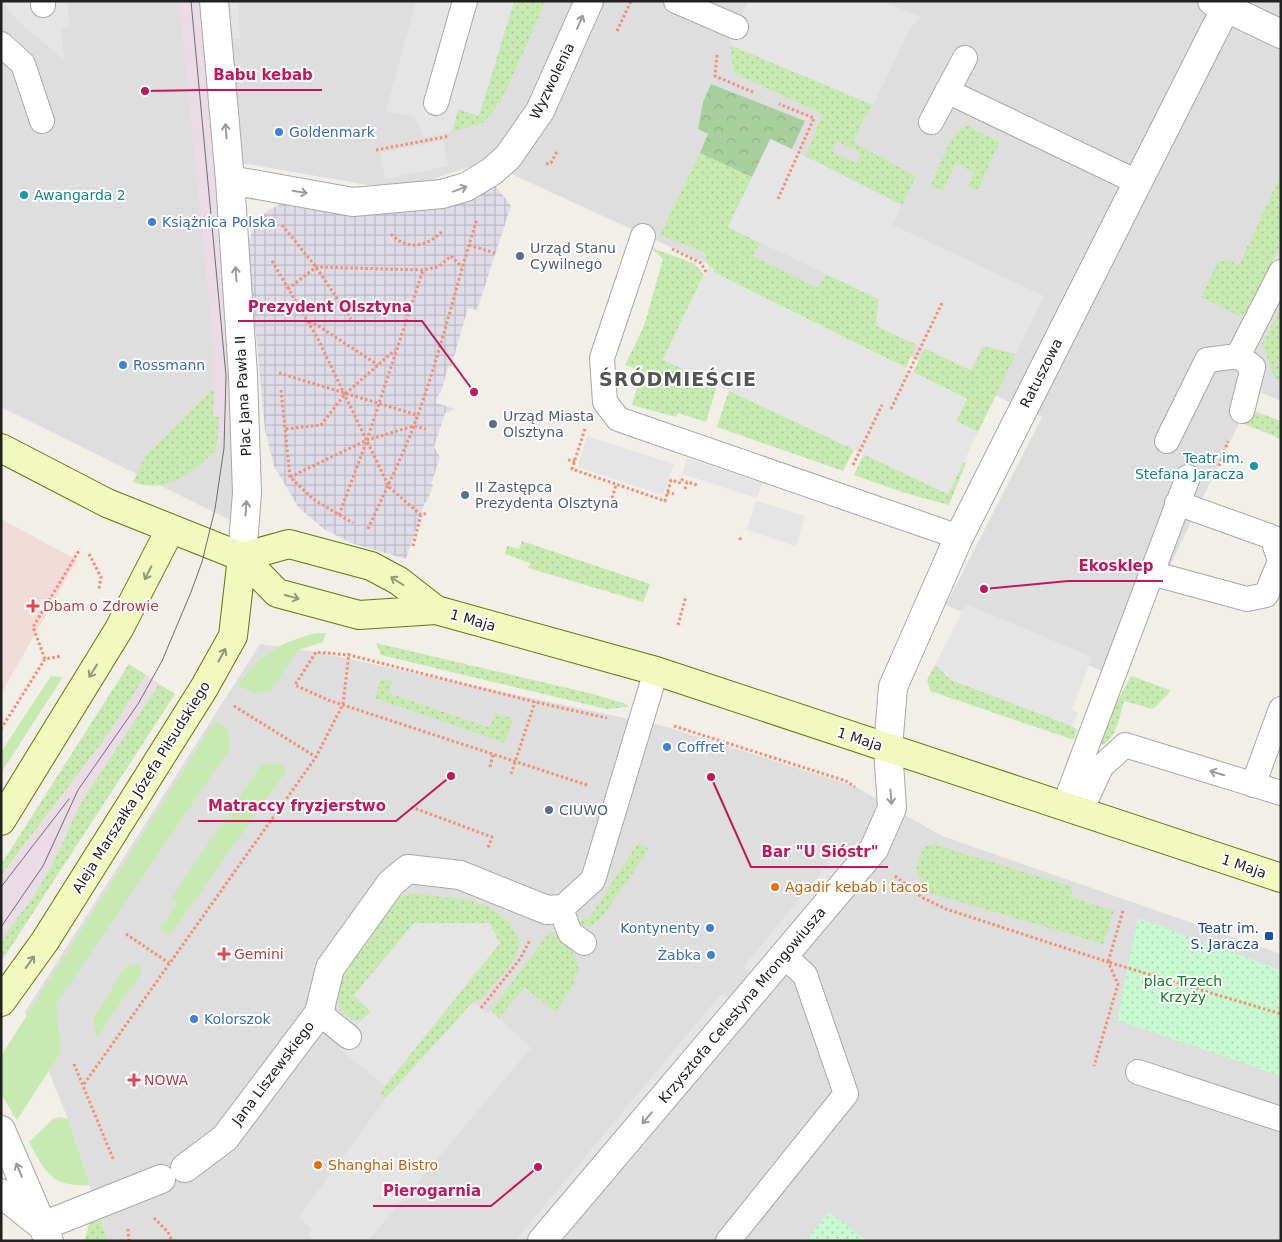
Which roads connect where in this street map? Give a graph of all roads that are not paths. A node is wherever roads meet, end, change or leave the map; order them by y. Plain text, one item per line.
1 (214, 1) edge
2 (465, 1) edge
3 (589, 1) edge
4 (676, 1) edge
5 (1219, 4) edge
6 (736, 27) dead end
7 (1281, 34) edge
8 (1, 44) edge
9 (965, 58) dead end
10 (947, 91) junction
11 (436, 103) dead end
12 (42, 121) dead end
13 (931, 122) dead end
14 (230, 180) junction
15 (1137, 182) junction
16 (643, 236) dead end
17 (1281, 272) edge
18 (1238, 356) junction
19 (1242, 411) dead end
20 (1167, 441) dead end
21 (1, 448) edge
22 (1188, 477) dead end
23 (1177, 503) junction
24 (170, 530) junction
25 (959, 537) junction
26 (242, 557) junction
27 (1151, 573) junction
28 (436, 610) junction
29 (656, 671) junction
30 (1281, 709) edge
31 (888, 748) junction
32 (1254, 785) junction
33 (1281, 793) edge
34 (1072, 809) junction
35 (1, 821) edge
36 (1281, 878) edge
37 (561, 909) junction
38 (584, 943) dead end
39 (784, 956) junction
40 (1, 1002) edge
41 (318, 1013) junction
42 (349, 1037) dead end
43 (1138, 1072) dead end
44 (1281, 1119) edge
45 (1, 1130) edge
46 (185, 1168) dead end
47 (161, 1179) dead end
48 (1, 1193) edge
49 (46, 1234) edge
50 (542, 1241) edge
51 (728, 1241) edge

14 -> 1 street, Plac Jana Pawła II
2 - 11 lane
14 -> 3 street, Wyzwolenia
4 - 6 lane
5 - 7 street
5 - 15 street, Ratuszowa
8 - 12 lane
9 - 10 lane
10 - 13 lane
10 - 15 lane
26 -> 14 street, Plac Jana Pawła II
15 - 25 street, Ratuszowa
16 - 25 lane
17 - 18 lane
18 - 19 lane
18 - 20 lane
21 - 24 street
22 - 23 lane
23 - 27 lane
23 - 27 lane
24 - 26 street
24 -> 35 street
25 - 31 street, Ratuszowa
28 -> 26 street, 1 Maja
26 -> 28 street, 1 Maja
40 -> 26 street, Aleja Marszałka Józefa Piłsudskiego
27 - 34 lane
28 - 29 street, 1 Maja
29 - 31 street, 1 Maja
29 - 37 lane
30 - 32 lane
31 - 34 street, 1 Maja
31 -> 39 street, Krzysztofa Celestyna Mrongowiusza
32 - 33 lane
32 -> 34 lane
34 - 36 street, 1 Maja
37 - 38 lane
37 - 41 street, Jana Liszewskiego
39 -> 50 street, Krzysztofa Celestyna Mrongowiusza
39 - 51 lane
41 - 42 lane
41 - 46 street, Jana Liszewskiego
43 - 44 lane
49 -> 45 street
47 - 49 street
48 - 49 street

